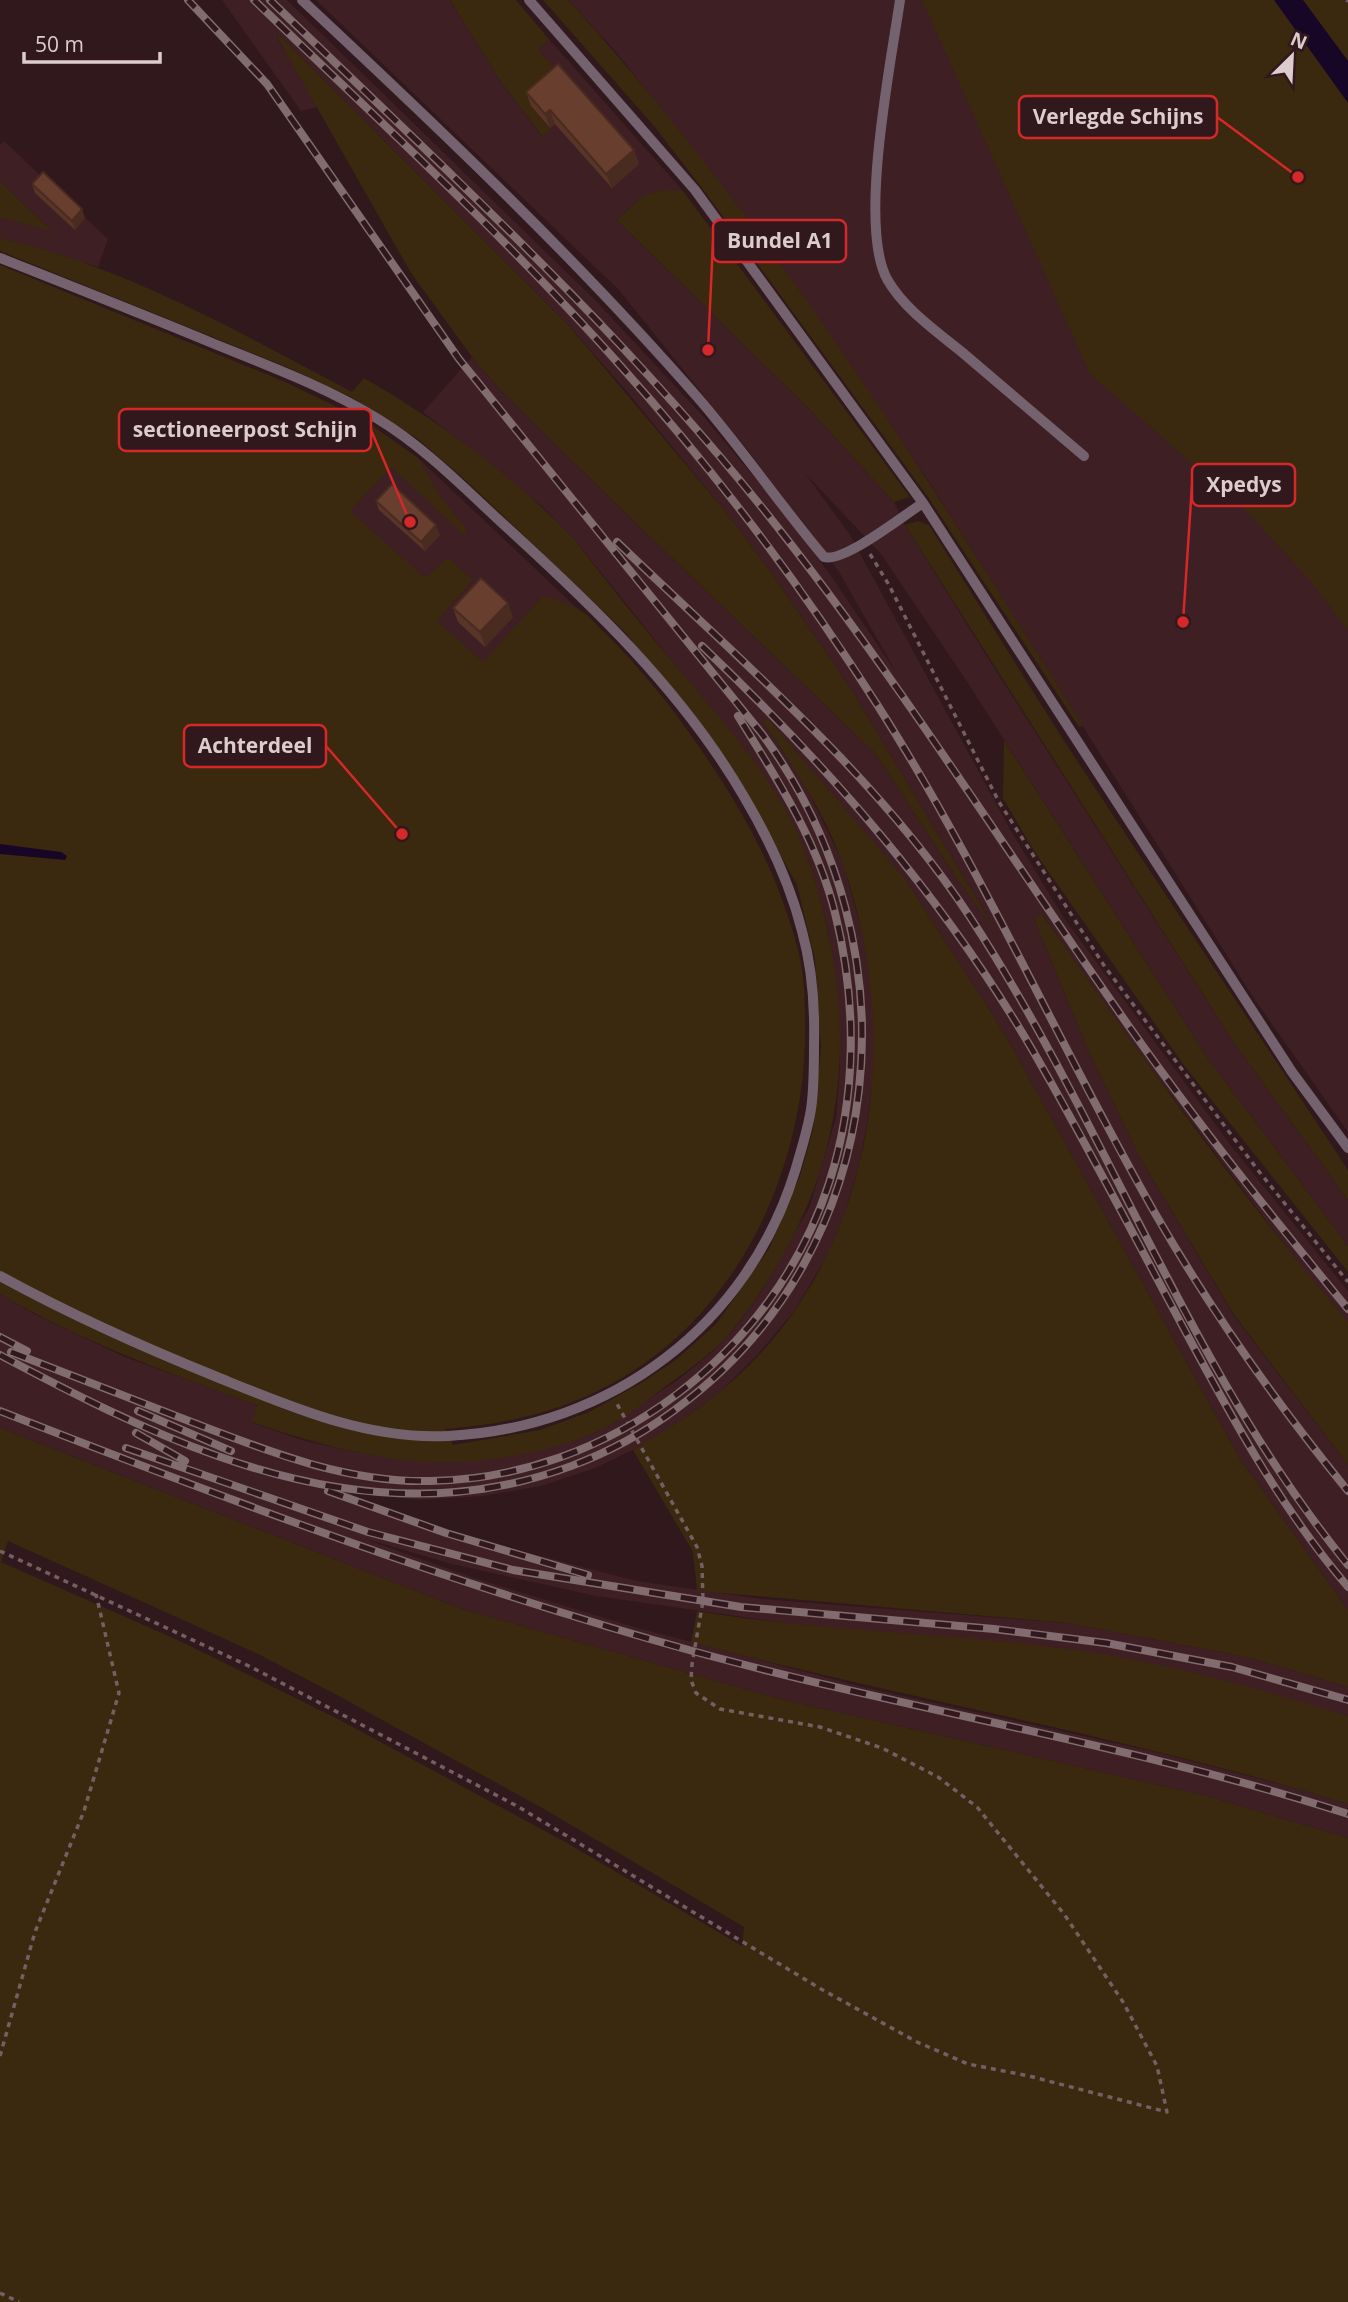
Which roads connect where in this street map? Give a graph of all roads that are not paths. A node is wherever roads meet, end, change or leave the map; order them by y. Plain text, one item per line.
1 (302, 0) edge
2 (529, 0) edge
3 (900, 0) edge
4 (0, 258) edge
5 (1084, 456) dead end
6 (923, 503) junction
7 (1348, 1148) edge
8 (0, 1276) edge

1 - 6 lane
2 - 6 lane
3 - 5 lane
4 - 8 lane
6 - 7 lane

